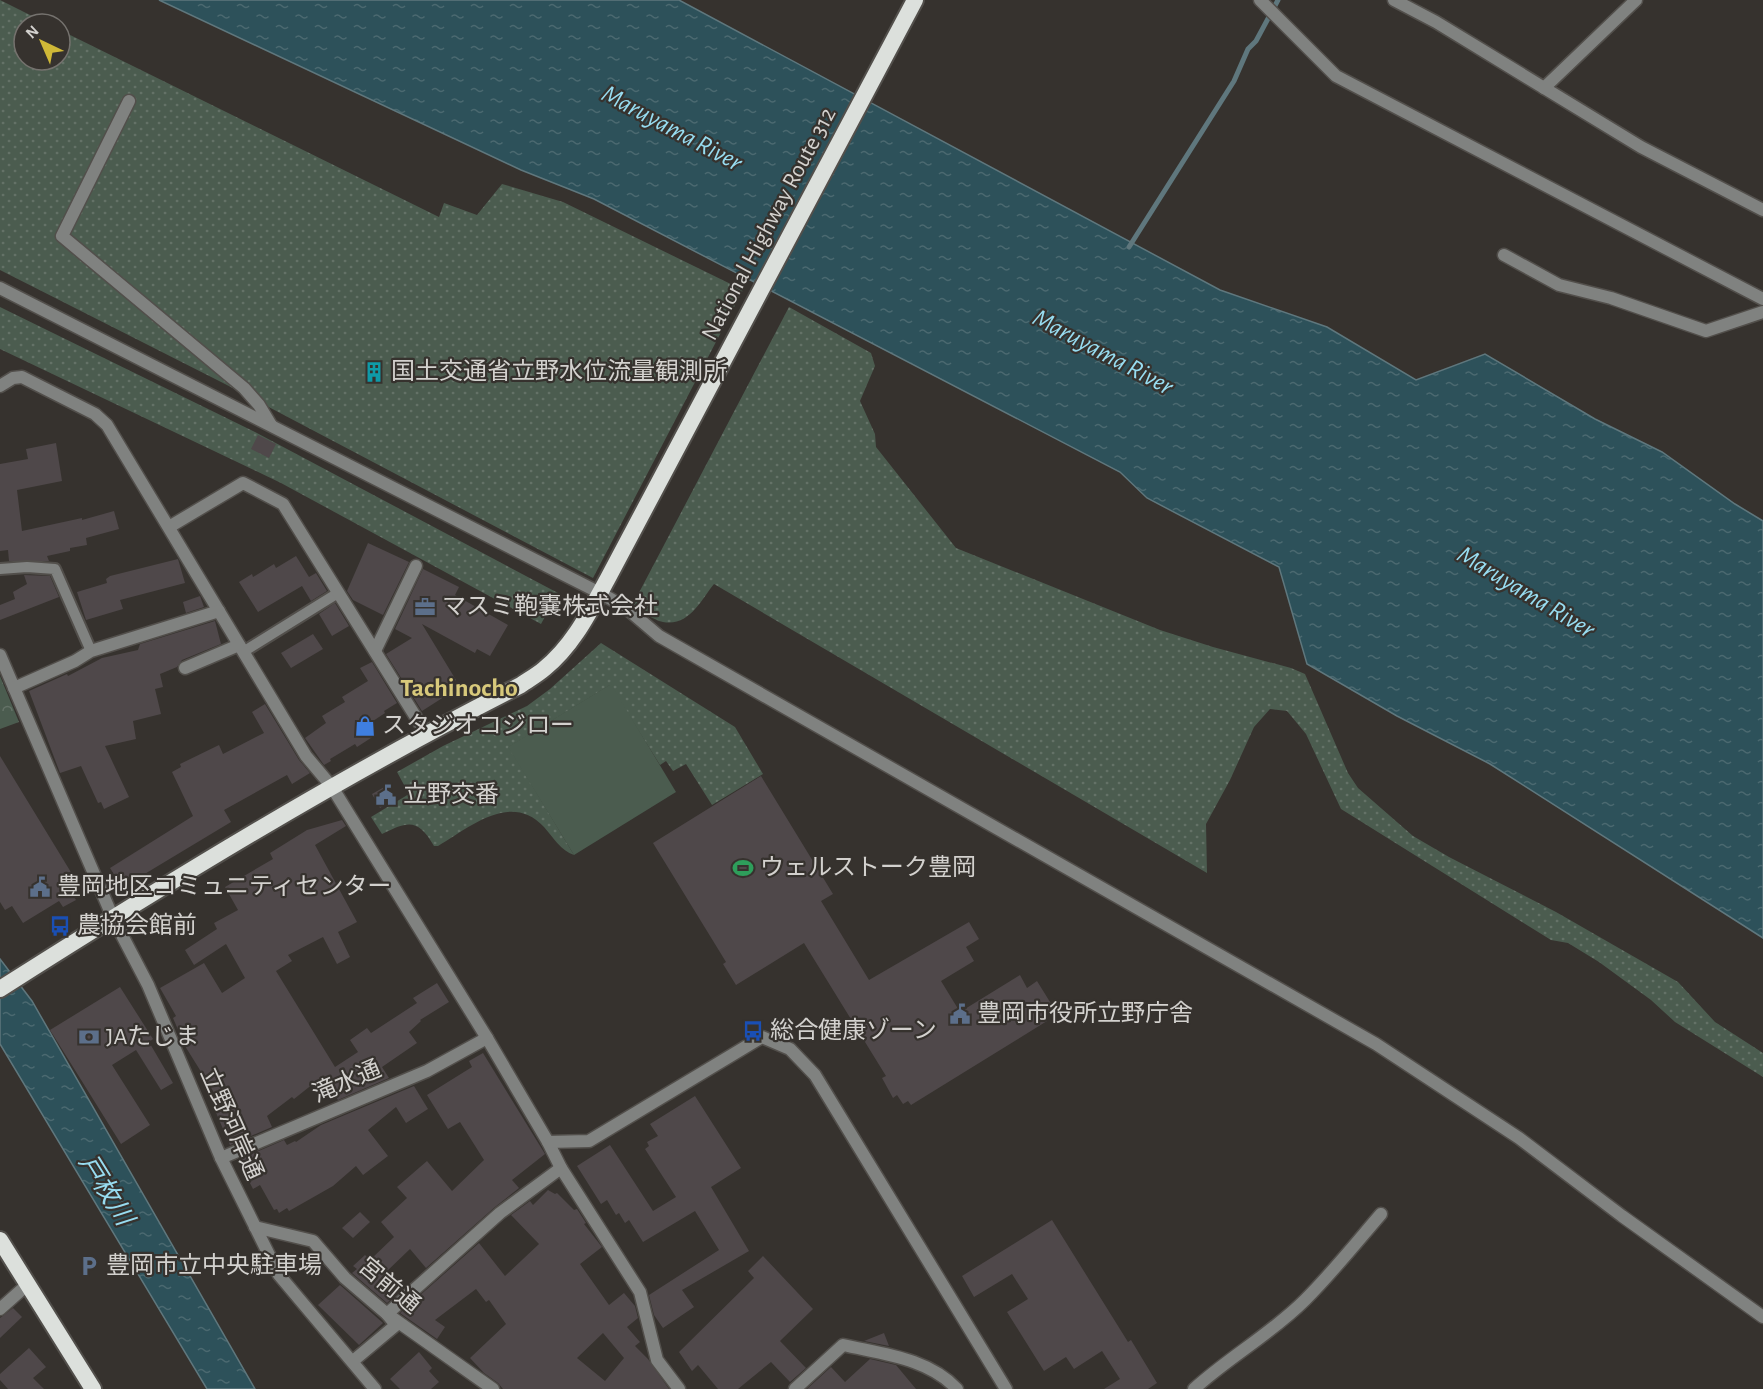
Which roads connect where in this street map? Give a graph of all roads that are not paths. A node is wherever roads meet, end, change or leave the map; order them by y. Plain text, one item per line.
1 (915, 0) edge
2 (1260, 0) edge
3 (1394, 0) edge
4 (1636, 0) edge
5 (1544, 88) junction
6 (129, 101) dead end
7 (1763, 210) edge
8 (1504, 255) dead end
9 (0, 288) edge
10 (1763, 299) edge
11 (1763, 312) edge
12 (0, 386) edge
13 (271, 426) junction
14 (169, 527) junction
15 (416, 566) dead end
16 (0, 569) edge
17 (604, 586) junction
18 (338, 593) junction
19 (219, 611) junction
20 (241, 648) junction
21 (91, 651) junction
22 (375, 651) junction
23 (0, 655) edge
24 (185, 668) dead end
25 (14, 688) junction
26 (427, 735) junction
27 (332, 787) junction
28 (113, 918) junction
29 (6, 985) edge
30 (487, 1038) junction
31 (548, 1142) junction
32 (221, 1158) junction
33 (561, 1167) junction
34 (1381, 1214) dead end
35 (255, 1227) junction
36 (0, 1240) edge
37 (28, 1284) junction
38 (0, 1309) edge
39 (387, 1314) junction
40 (1763, 1317) edge
41 (353, 1361) junction
42 (93, 1389) edge
43 (375, 1389) edge
44 (493, 1389) edge
45 (679, 1389) edge
46 (795, 1389) edge
47 (957, 1389) edge
48 (1006, 1389) edge
49 (1194, 1389) edge

1 - 17 highway, National Highway Route 312
2 - 10 street
3 - 5 street
4 - 5 street
5 - 7 street
6 - 13 street
8 - 11 street
9 - 13 street
12 - 14 street
13 - 17 street
14 - 18 street
14 - 19 street
15 - 22 street
16 - 21 lane
17 - 26 highway, National Highway Route 312
17 - 40 street
18 - 20 lane
18 - 22 street
19 - 20 street
19 - 21 street
20 - 24 street
20 - 27 street
21 - 25 street
22 - 26 street
23 - 25 street, 立野河岸通
25 - 28 street, 立野河岸通
26 - 27 highway, National Highway Route 312
27 - 28 highway, National Highway Route 312
27 - 30 street
28 - 29 highway, National Highway Route 312
28 - 32 street, 立野河岸通
30 - 31 street
30 - 32 street, 滝水通
31 - 33 street
31 - 48 street
32 - 35 street, 立野河岸通
33 - 39 street
33 - 45 street
34 - 49 street
35 - 39 street, 宮前通
35 - 41 street, 立野河岸通
36 - 37 highway
37 - 38 street
37 - 42 highway
39 - 41 street
39 - 44 street, 宮前通
41 - 43 street, 立野河岸通
46 - 47 street

